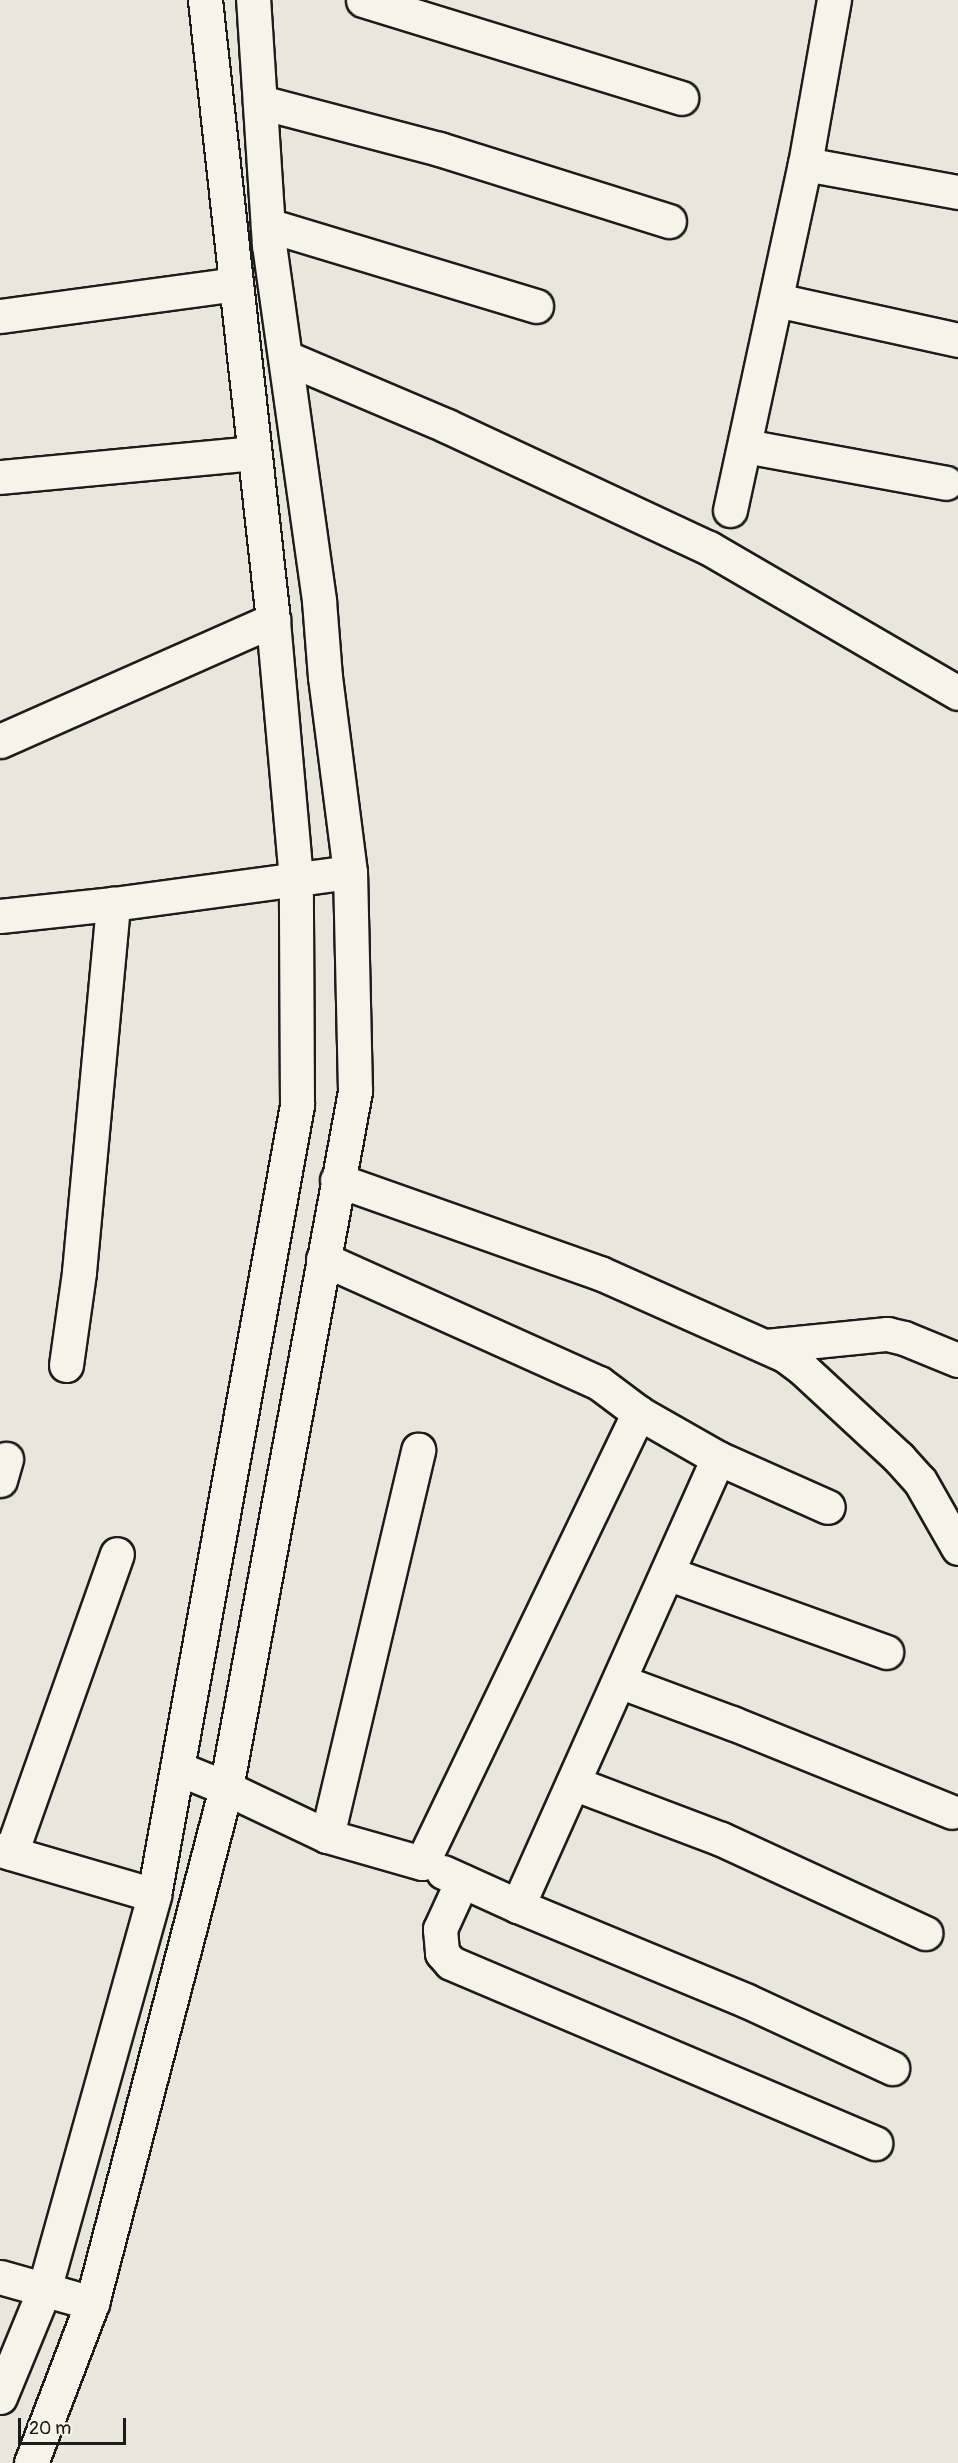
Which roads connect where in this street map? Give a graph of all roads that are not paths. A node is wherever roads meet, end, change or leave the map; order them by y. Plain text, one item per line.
1 (205, 0) edge
2 (253, 0) edge
3 (363, 0) edge
4 (834, 0) edge
5 (681, 98) dead end
6 (260, 102) junction
7 (805, 164) junction
8 (958, 192) edge
9 (669, 221) dead end
10 (268, 225) junction
11 (236, 284) junction
12 (776, 300) junction
13 (536, 306) dead end
14 (0, 316) edge
15 (958, 340) edge
16 (287, 358) junction
17 (745, 446) junction
18 (254, 453) junction
19 (0, 477) edge
20 (946, 483) dead end
21 (730, 510) dead end
22 (273, 620) junction
23 (958, 693) edge
24 (0, 741) edge
25 (350, 872) junction
26 (296, 879) junction
27 (113, 904) junction
28 (0, 916) edge
29 (337, 1180) junction
30 (323, 1260) junction
31 (766, 1346) junction
32 (254, 1347) junction
33 (304, 1358) junction
34 (958, 1360) edge
35 (66, 1365) dead end
36 (639, 1413) junction
37 (418, 1450) dead end
38 (718, 1458) junction
39 (828, 1507) dead end
40 (958, 1548) edge
41 (117, 1554) dead end
42 (667, 1573) junction
43 (886, 1652) dead end
44 (619, 1681) junction
45 (177, 1768) junction
46 (573, 1783) junction
47 (226, 1788) junction
48 (952, 1812) dead end
49 (327, 1836) junction
50 (6, 1851) edge
51 (422, 1863) junction
52 (462, 1881) junction
53 (154, 1895) junction
54 (518, 1906) junction
55 (925, 1933) dead end
56 (892, 2068) dead end
57 (874, 2143) dead end
58 (0, 2277) edge
59 (44, 2290) junction
60 (92, 2303) junction
61 (0, 2397) edge
62 (31, 2463) edge

1 - 11 street
2 - 6 street
3 - 5 street
4 - 7 street
6 - 9 street
6 - 10 street
7 - 8 street
7 - 12 street
10 - 13 street
10 - 16 street
11 - 14 street
11 - 18 street
12 - 15 street
12 - 17 street
16 - 23 street
16 - 25 street
17 - 20 street
17 - 21 street
18 - 19 street
18 - 22 street
22 - 24 street
22 - 26 street
25 - 26 street
25 - 29 street
26 - 27 street
26 - 32 street
27 - 28 street
27 - 35 street
29 - 30 street
29 - 31 street
30 - 33 street
30 - 36 street
31 - 34 street
31 - 40 street
32 - 33 street
32 - 45 street
33 - 47 street
36 - 38 street
36 - 51 street
37 - 49 street
38 - 39 street
38 - 42 street
41 - 50 street
42 - 43 street
42 - 44 street
44 - 46 street
44 - 48 street
45 - 47 street
45 - 53 street
46 - 54 street
46 - 55 street
47 - 49 street
47 - 60 street
49 - 51 street
50 - 53 street
51 - 52 street
52 - 54 street
52 - 57 street
53 - 59 street
54 - 56 street
58 - 59 street
59 - 60 street
59 - 61 street
60 - 62 street

